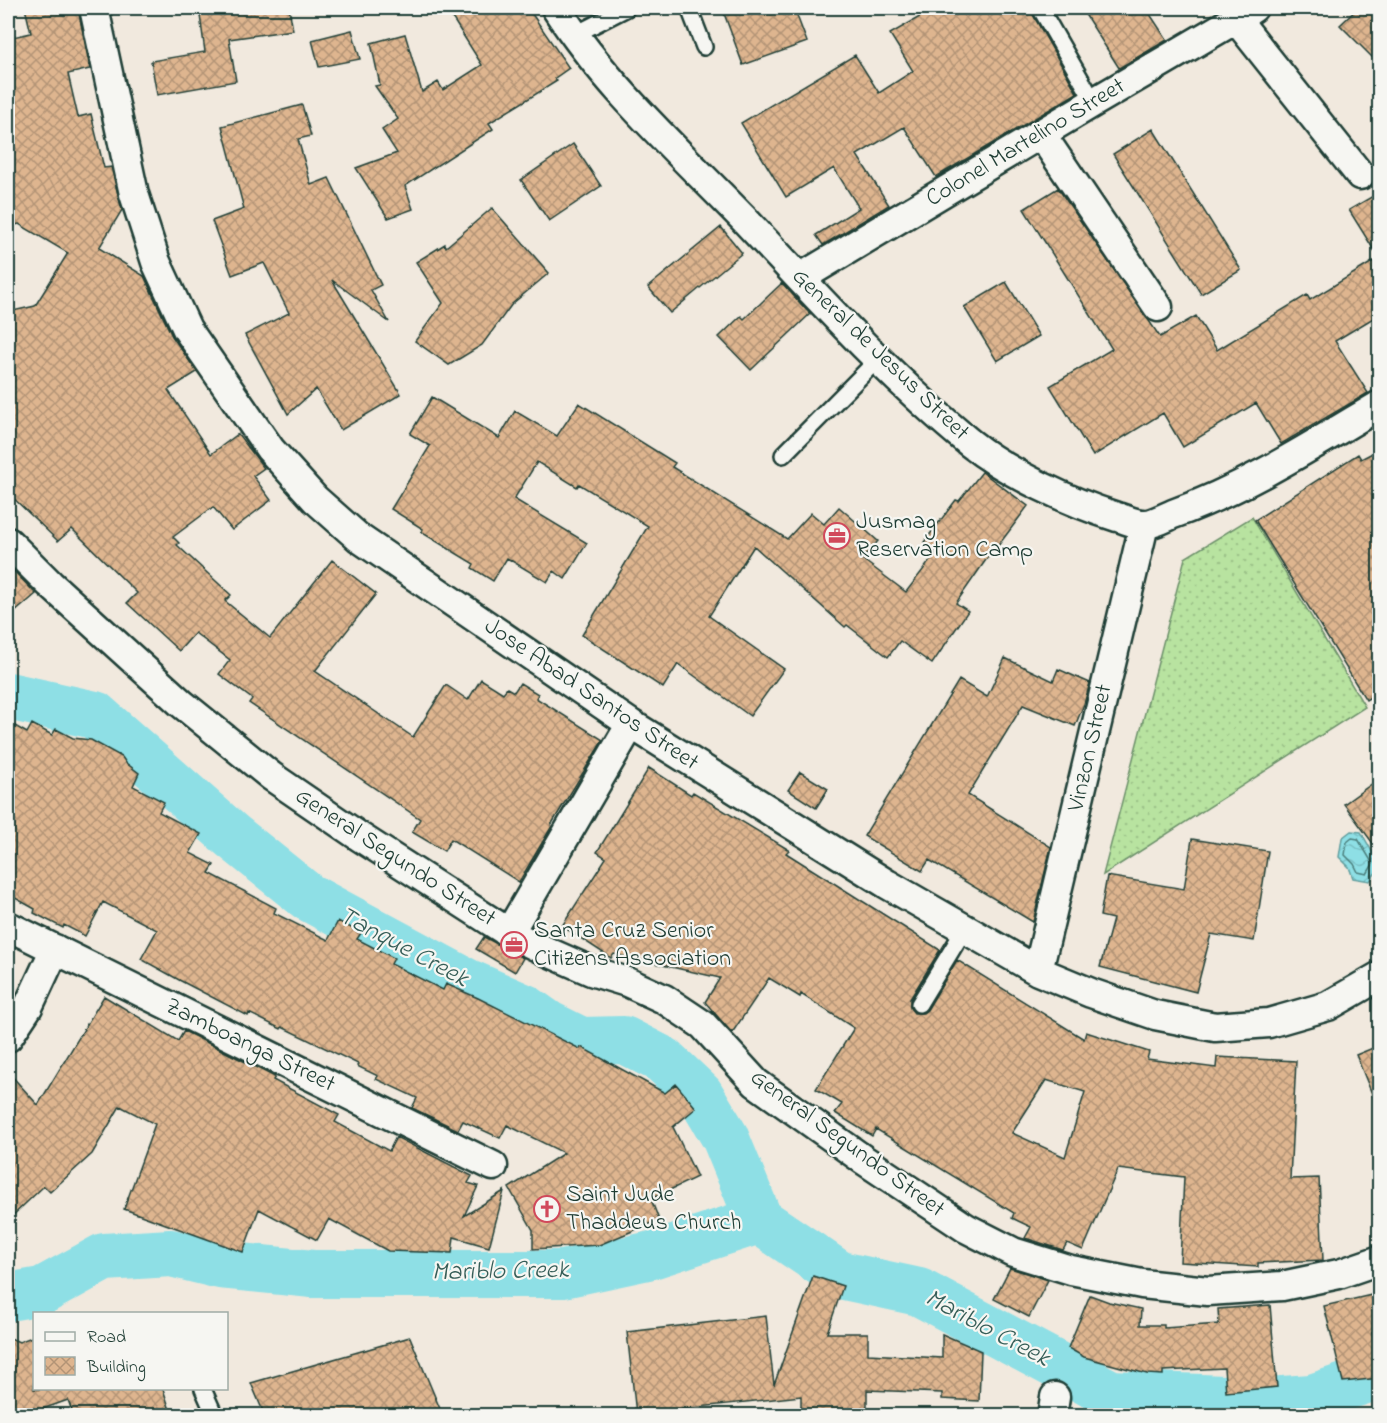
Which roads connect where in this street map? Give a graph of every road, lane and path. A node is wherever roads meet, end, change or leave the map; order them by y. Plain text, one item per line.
1 (94, 8) edge
2 (556, 8) edge
3 (627, 8) edge
4 (689, 8) edge
5 (1040, 8) edge
6 (1244, 14) edge
7 (574, 35) junction
8 (704, 47) dead end
9 (1094, 102) junction
10 (1041, 134) junction
11 (1360, 175) dead end
12 (800, 278) junction
13 (1158, 308) dead end
14 (879, 358) junction
15 (1380, 405) edge
16 (783, 455) dead end
17 (1144, 525) junction
18 (8, 542) edge
19 (631, 724) junction
20 (8, 926) edge
21 (964, 930) junction
22 (509, 933) junction
23 (55, 949) junction
24 (1038, 971) junction
25 (1380, 976) edge
26 (920, 1004) dead end
27 (8, 1037) edge
28 (493, 1166) dead end
29 (1380, 1260) edge
30 (203, 1390) edge
31 (215, 1416) edge

1 - 19 street, Jose Abad Santos Street
2 - 7 street, General de Jesus Street
3 - 7 lane
4 - 8 lane
5 - 9 lane
6 - 9 street, Colonel Martelino Street
6 - 11 street
7 - 12 street, General de Jesus Street
9 - 10 street, Colonel Martelino Street
10 - 12 street, Colonel Martelino Street
10 - 13 street
12 - 14 street, General de Jesus Street
14 - 16 lane
14 - 17 street, General de Jesus Street
15 - 17 street
17 - 24 street, Vinzon Street
18 - 22 street, General Segundo Street
19 - 21 street, Jose Abad Santos Street
19 - 22 street
20 - 23 street, Zamboanga Street
21 - 24 street, Jose Abad Santos Street
21 - 26 lane
22 - 29 street, General Segundo Street
23 - 27 street
23 - 28 street, Zamboanga Street
24 - 25 street, Jose Abad Santos Street
30 - 31 lane

